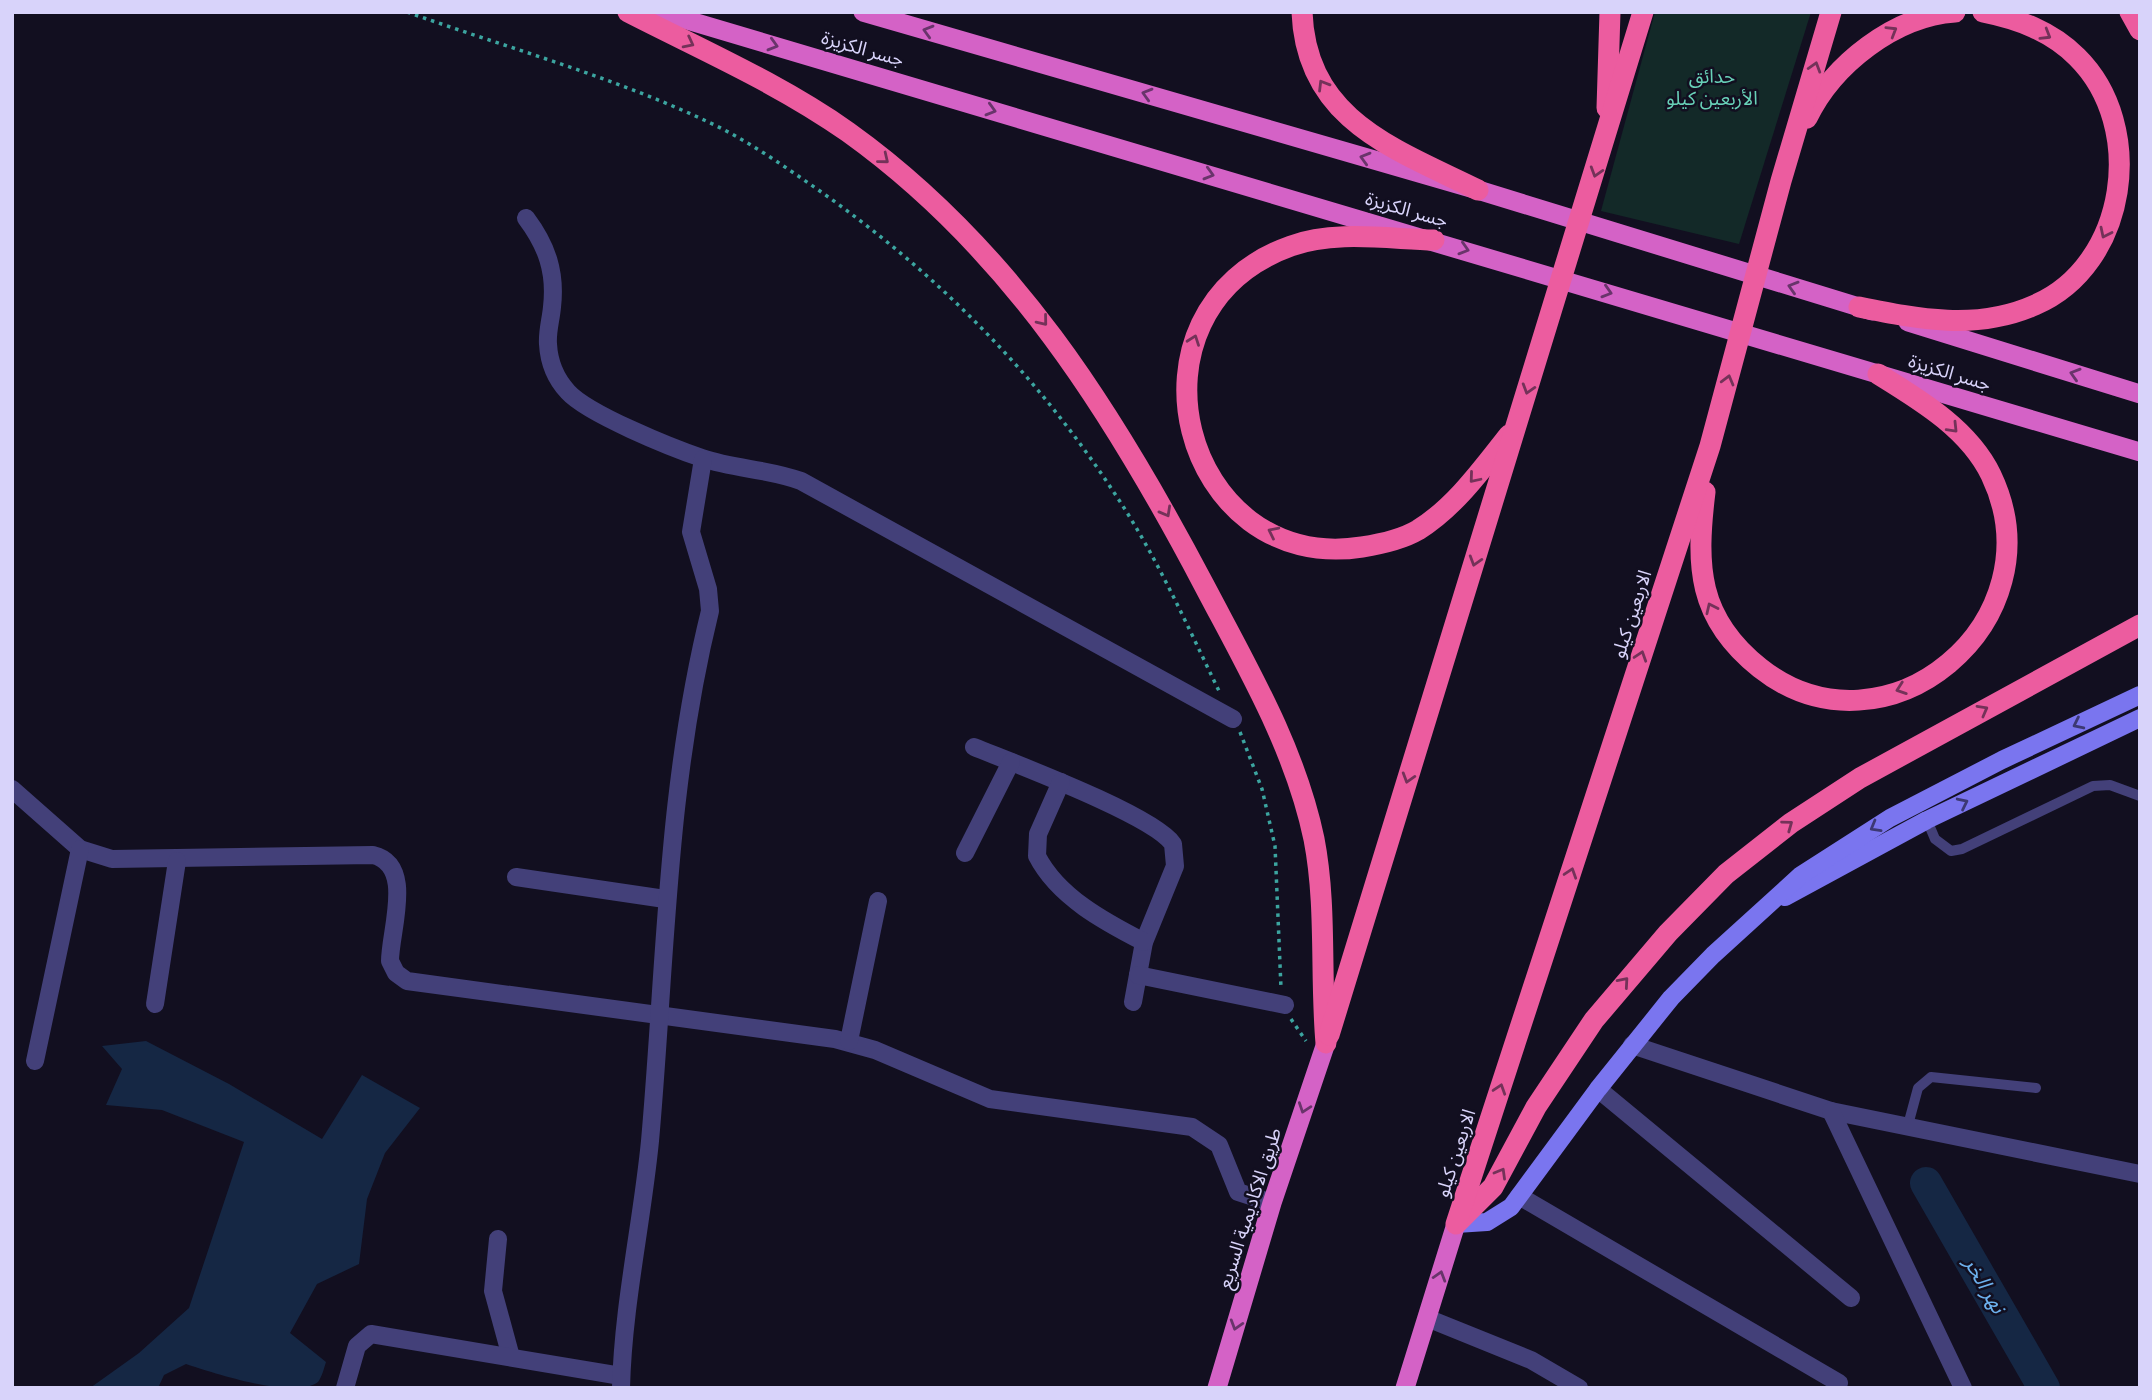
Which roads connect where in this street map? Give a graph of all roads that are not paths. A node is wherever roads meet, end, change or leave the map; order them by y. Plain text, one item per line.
1 (628, 12) edge
2 (660, 12) edge
3 (863, 12) edge
4 (1302, 12) edge
5 (1610, 12) edge
6 (1643, 12) edge
7 (1832, 12) edge
8 (1955, 12) edge
9 (1983, 12) edge
10 (2130, 12) edge
11 (2140, 30) edge
12 (1605, 141) junction
13 (1781, 181) junction
14 (1478, 190) junction
15 (526, 218) dead end
16 (1434, 240) junction
17 (1859, 307) junction
18 (1878, 374) junction
19 (2140, 394) edge
20 (1517, 425) junction
21 (1710, 446) junction
22 (2140, 452) edge
23 (704, 458) junction
24 (2140, 625) edge
25 (2140, 695) edge
26 (2140, 718) edge
27 (1233, 719) road end
28 (974, 747) dead end
29 (1011, 762) junction
30 (1061, 782) junction
31 (12, 789) edge
32 (2140, 796) edge
33 (1927, 820) junction
34 (80, 849) junction
35 (965, 853) dead end
36 (177, 861) junction
37 (516, 877) dead end
38 (665, 899) junction
39 (878, 901) dead end
40 (1772, 902) junction
41 (1144, 942) junction
42 (1138, 975) junction
43 (1133, 1002) dead end
44 (155, 1004) dead end
45 (1285, 1005) road end
46 (658, 1016) junction
47 (849, 1041) junction
48 (1632, 1045) junction
49 (1324, 1050) junction
50 (35, 1061) dead end
51 (1598, 1088) junction
52 (2036, 1088) dead end
53 (1831, 1111) junction
54 (1909, 1125) junction
55 (2140, 1174) edge
56 (1520, 1196) junction
57 (1272, 1203) junction
58 (1456, 1224) junction
59 (498, 1239) dead end
60 (1851, 1298) dead end
61 (1427, 1318) junction
62 (511, 1357) junction
63 (621, 1382) edge
64 (1839, 1383) dead end
65 (345, 1388) edge
66 (1217, 1388) edge
67 (1405, 1388) edge
68 (1579, 1388) edge
69 (1963, 1388) edge

1 -> 49 highway
2 -> 16 highway, جسر الكزيزة
14 -> 3 highway, جسر الكزيزة
14 -> 4 highway
5 - 12 highway
6 - 12 highway
13 -> 7 highway, الاربعين كيلو
13 -> 8 highway
9 -> 17 highway
10 - 11 highway
12 -> 20 highway
21 -> 13 highway, الاربعين كيلو
17 -> 14 highway, جسر الكزيزة
15 - 23 street
16 -> 18 highway, جسر الكزيزة
20 -> 16 highway
19 -> 17 highway, جسر الكزيزة
18 -> 21 highway
18 - 22 highway, جسر الكزيزة
20 -> 49 highway
58 -> 21 highway, الاربعين كيلو
23 - 27 street
23 - 38 street
58 -> 24 highway
25 -> 40 main road
33 -> 26 main road
28 - 29 street
29 - 30 street
29 - 35 street
30 - 41 street
30 - 41 street
31 - 34 street
32 - 33 lane
33 - 40 main road
34 - 36 street
34 - 50 street
36 - 44 street
36 - 46 street
37 - 38 street
38 - 46 street
39 - 47 street
40 - 48 main road
41 - 42 street
42 - 43 street
42 - 45 street
46 - 47 street
46 - 63 street
47 - 57 street
48 - 51 main road
48 - 53 street
49 -> 57 highway, طريق الاكاديمية السريع
51 - 56 main road
51 - 60 street
52 - 54 lane
53 - 54 street
53 - 69 street
54 - 55 street
56 - 58 main road
56 - 64 street
57 -> 66 highway, طريق الاكاديمية السريع
61 -> 58 highway
59 - 62 street
61 - 67 highway
61 - 68 street
62 - 63 street
62 - 65 street

